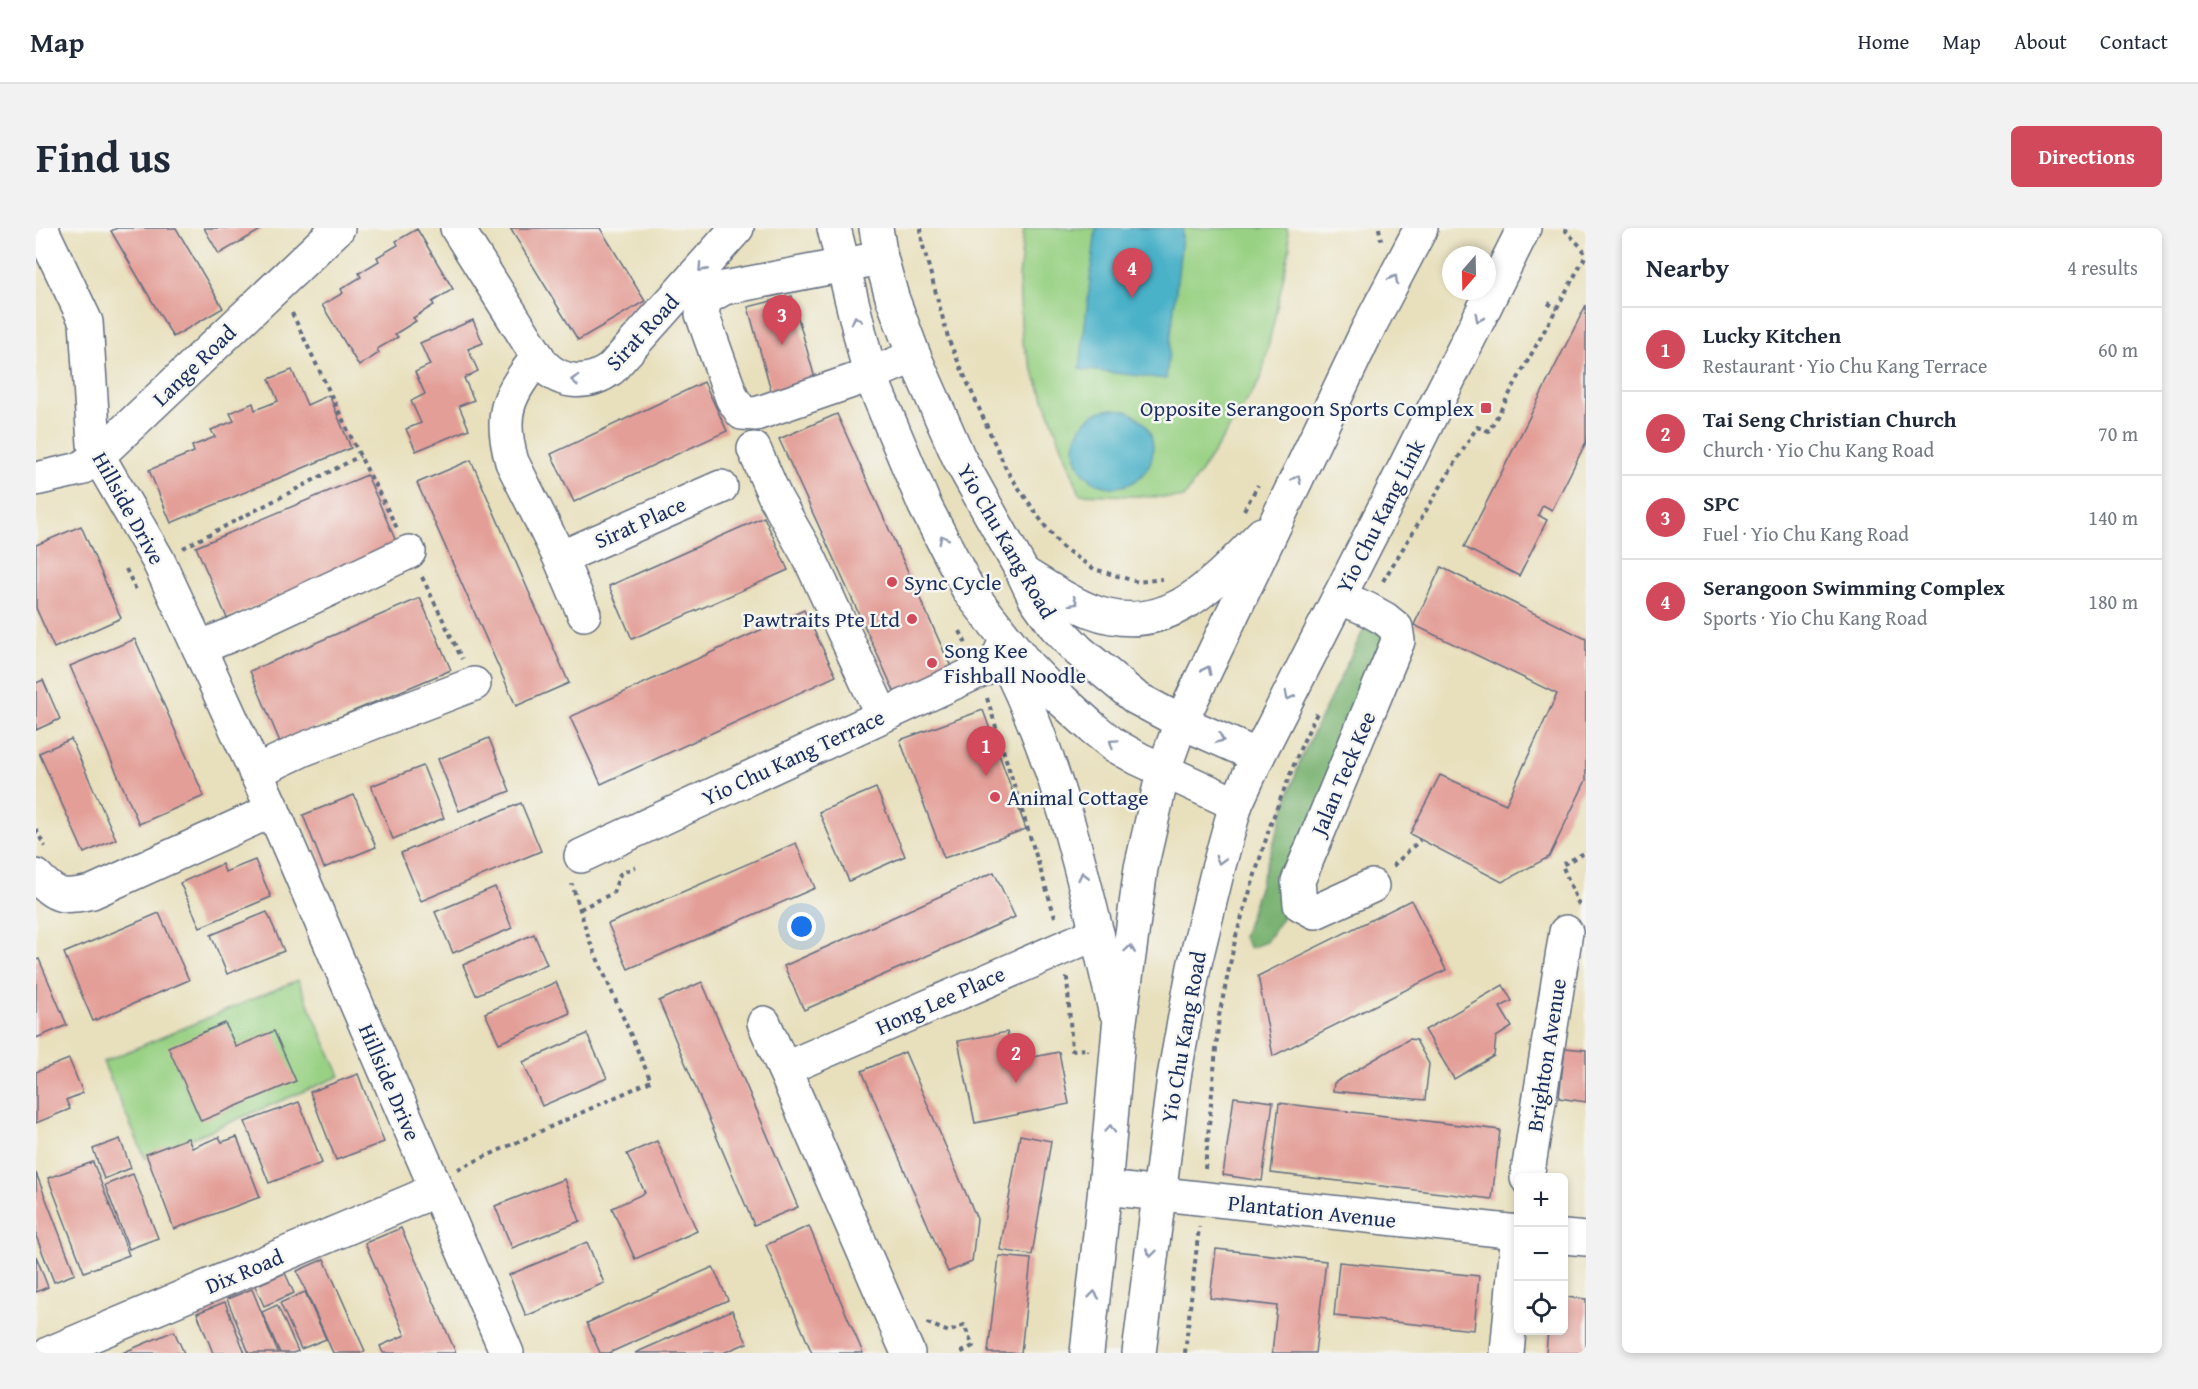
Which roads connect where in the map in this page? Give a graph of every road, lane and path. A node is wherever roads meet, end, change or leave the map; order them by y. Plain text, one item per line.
1 (41, 228) edge
2 (338, 228) edge
3 (457, 228) edge
4 (737, 228) edge
5 (834, 228) edge
6 (921, 228) edge
7 (1379, 228) edge
8 (1421, 228) edge
9 (1524, 228) edge
10 (1567, 228) edge
11 (879, 243) edge
12 (1376, 250) dead end
13 (842, 265) junction
14 (279, 285) junction
15 (1548, 303) dead end
16 (1557, 309) junction
17 (914, 356) junction
18 (538, 357) junction
19 (870, 375) junction
20 (937, 405) junction
21 (891, 421) junction
22 (754, 449) dead end
23 (98, 456) junction
24 (360, 456) junction
25 (36, 480) edge
26 (1260, 481) dead end
27 (721, 487) dead end
28 (1244, 511) dead end
29 (1281, 513) junction
30 (174, 552) dead end
31 (409, 552) junction
32 (560, 558) junction
33 (1023, 573) junction
34 (1166, 579) dead end
35 (969, 591) junction
36 (1353, 603) junction
37 (584, 614) dead end
38 (199, 648) junction
39 (1005, 659) junction
40 (474, 684) joint
41 (1322, 702) dead end
42 (882, 715) junction
43 (1181, 723) junction
44 (1258, 756) junction
45 (255, 772) junction
46 (1163, 772) junction
47 (1236, 804) junction
48 (273, 810) junction
49 (1420, 840) dead end
50 (1586, 852) edge
51 (581, 856) joint
52 (36, 876) edge
53 (1372, 886) joint
54 (1566, 932) joint
55 (1096, 933) junction
56 (1064, 946) junction
57 (764, 1023) dead end
58 (1119, 1028) junction
59 (1087, 1060) dead end
60 (784, 1069) junction
61 (1528, 1173) edge
62 (1204, 1177) dead end
63 (447, 1179) junction
64 (1105, 1188) junction
65 (1159, 1195) junction
66 (1200, 1216) dead end
67 (1514, 1232) edge
68 (1568, 1237) edge
69 (1586, 1239) edge
70 (1514, 1276) edge
71 (50, 1353) edge
72 (507, 1353) edge
73 (908, 1353) edge
74 (1087, 1353) edge
75 (1139, 1353) edge
76 (1185, 1353) edge
77 (1507, 1353) edge

1 - 23 street, Hillside Drive
2 - 14 street, Lange Road
3 - 18 street, Sirat Road
4 -> 18 street, Sirat Road
5 - 13 street
6 - 34 path
7 - 12 path
29 -> 8 street
9 -> 36 street, Yio Chu Kang Link
10 - 16 path
11 - 13 street
11 - 17 street, Yio Chu Kang Road
19 -> 13 street
13 - 19 street
14 - 23 street, Lange Road
14 - 24 path
15 - 16 path
16 - 36 path
17 - 19 street
17 - 20 street, Yio Chu Kang Road
18 - 32 street
19 - 21 street
20 - 21 street
20 - 33 street, Yio Chu Kang Road
35 -> 21 street
22 - 42 street
23 - 25 street, Lange Road
23 - 38 street, Hillside Drive
24 - 30 path
24 - 31 path
26 - 28 path
27 - 32 street, Sirat Place
33 -> 29 street
43 -> 29 street
31 - 38 street
31 - 40 path
32 - 37 street
33 - 43 street, Yio Chu Kang Road
35 - 39 street
46 -> 35 street
36 -> 44 street, Yio Chu Kang Link
36 - 53 street, Jalan Teck Kee
38 - 45 street, Hillside Drive
39 - 42 street, Yio Chu Kang Terrace
55 -> 39 street
40 - 45 street
41 - 62 path
42 - 51 street, Yio Chu Kang Terrace
43 -> 44 street, Yio Chu Kang Road
43 - 46 street
44 - 47 street, Yio Chu Kang Link
45 - 48 street, Hillside Drive
46 - 47 street
58 -> 46 street
47 -> 65 street, Yio Chu Kang Road
48 - 52 street
48 - 63 street, Hillside Drive
49 - 53 path
50 - 54 path
51 - 63 path
54 - 61 street, Brighton Avenue
55 - 56 street, Hong Lee Place
55 - 58 street
56 - 59 path
56 - 60 street, Hong Lee Place
57 - 60 street
64 -> 58 street
60 - 73 street
63 - 71 street, Dix Road
63 - 72 street, Hillside Drive
64 - 65 street, Plantation Avenue
74 -> 64 street
65 - 67 street, Plantation Avenue
65 -> 75 street, Yio Chu Kang Road
66 - 76 path
68 - 69 street
70 - 77 street

